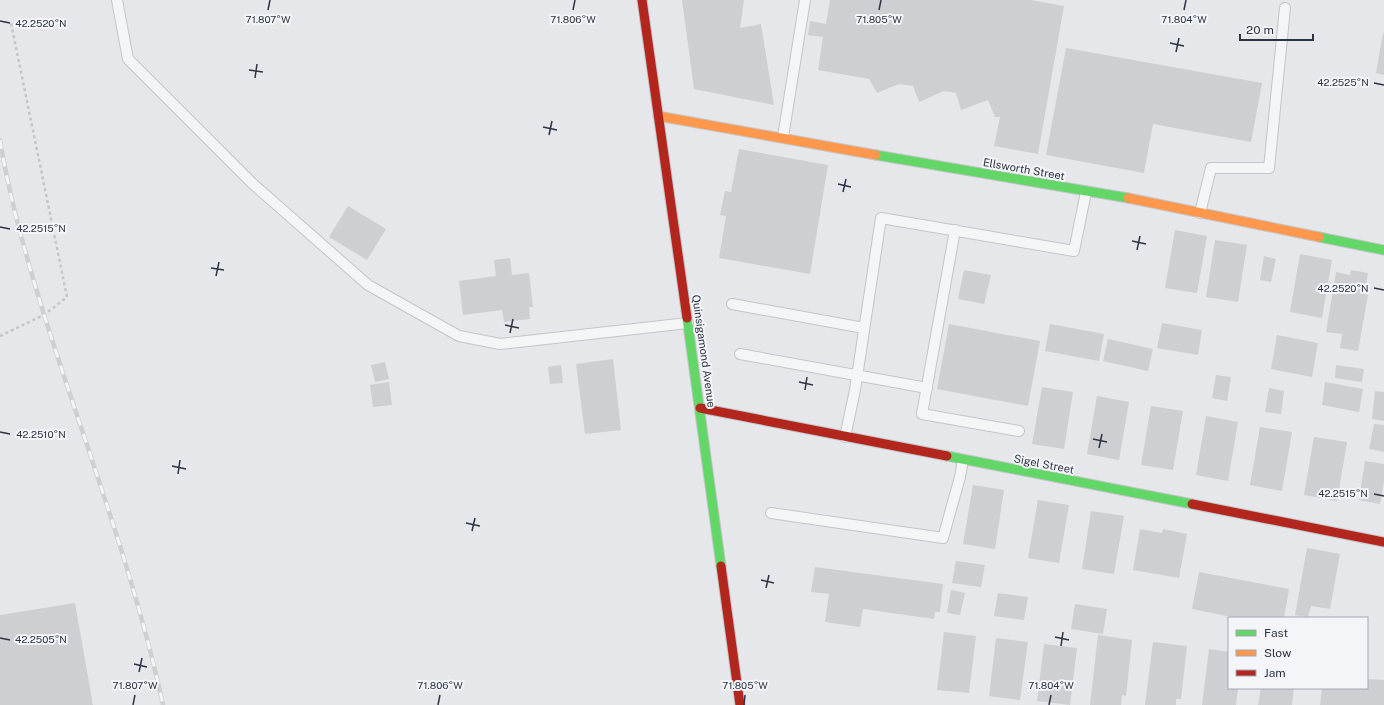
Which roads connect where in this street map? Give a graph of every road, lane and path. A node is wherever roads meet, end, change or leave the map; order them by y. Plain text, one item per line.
1 (117, 0) edge
2 (642, 0) edge
3 (805, 0) edge
4 (1285, 8) dead end
5 (11, 23) dead end
6 (658, 116) junction
7 (783, 137) junction
8 (1086, 192) junction
9 (1200, 213) junction
10 (955, 230) junction
11 (1384, 250) edge
12 (732, 304) dead end
13 (688, 323) junction
14 (864, 328) junction
15 (0, 336) edge
16 (740, 354) dead end
17 (857, 375) junction
18 (926, 388) junction
19 (700, 408) junction
20 (1019, 431) dead end
21 (846, 437) junction
22 (962, 460) junction
23 (770, 513) dead end
24 (1384, 542) edge
25 (740, 705) edge

1 - 13 lane
2 - 6 street, Quinsigamond Avenue
3 - 7 lane
4 - 9 lane
5 - 15 path
6 - 7 street, Ellsworth Street
6 - 13 street, Quinsigamond Avenue
7 - 8 street, Ellsworth Street
8 - 9 street, Ellsworth Street
8 - 10 lane
9 - 11 street, Ellsworth Street
10 - 14 lane
10 - 18 lane
12 - 14 lane
13 - 19 street, Quinsigamond Avenue
14 - 17 lane
16 - 17 lane
17 - 18 lane
17 - 21 lane
18 - 20 lane
19 - 21 street, Sigel Street
19 - 25 street, Quinsigamond Avenue
21 - 22 street, Sigel Street
22 - 23 lane
22 - 24 street, Sigel Street

